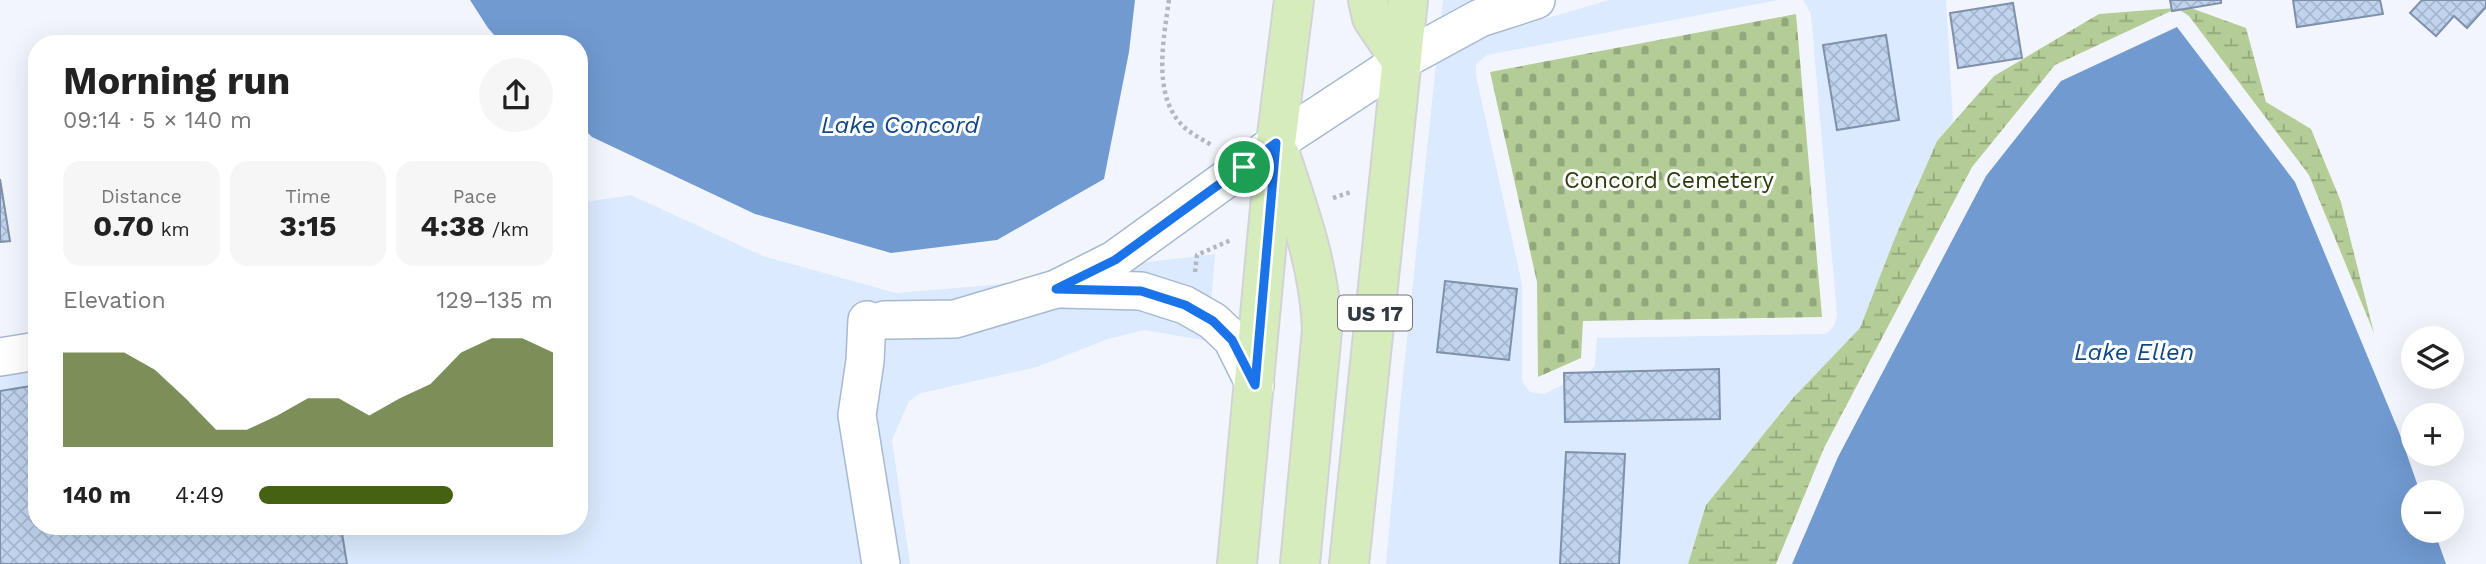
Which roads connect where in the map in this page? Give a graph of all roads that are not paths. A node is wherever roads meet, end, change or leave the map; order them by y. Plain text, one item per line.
1 (1294, 0) edge
2 (1368, 0) edge
3 (1408, 0) edge
4 (1536, 0) edge
5 (1401, 61) junction
6 (1276, 143) junction
7 (1056, 289) junction
8 (28, 352) edge
9 (0, 357) edge
10 (1255, 385) junction
11 (881, 564) edge
12 (1237, 564) edge
13 (1300, 564) edge
14 (1349, 564) edge

1 - 6 main road
2 - 5 main road
3 - 5 main road, US 17
4 - 5 street
5 - 6 street
5 - 14 main road, US 17
6 - 7 street
6 - 10 main road
6 - 13 main road
7 - 10 street
7 - 11 street
8 - 9 street
10 - 12 main road

